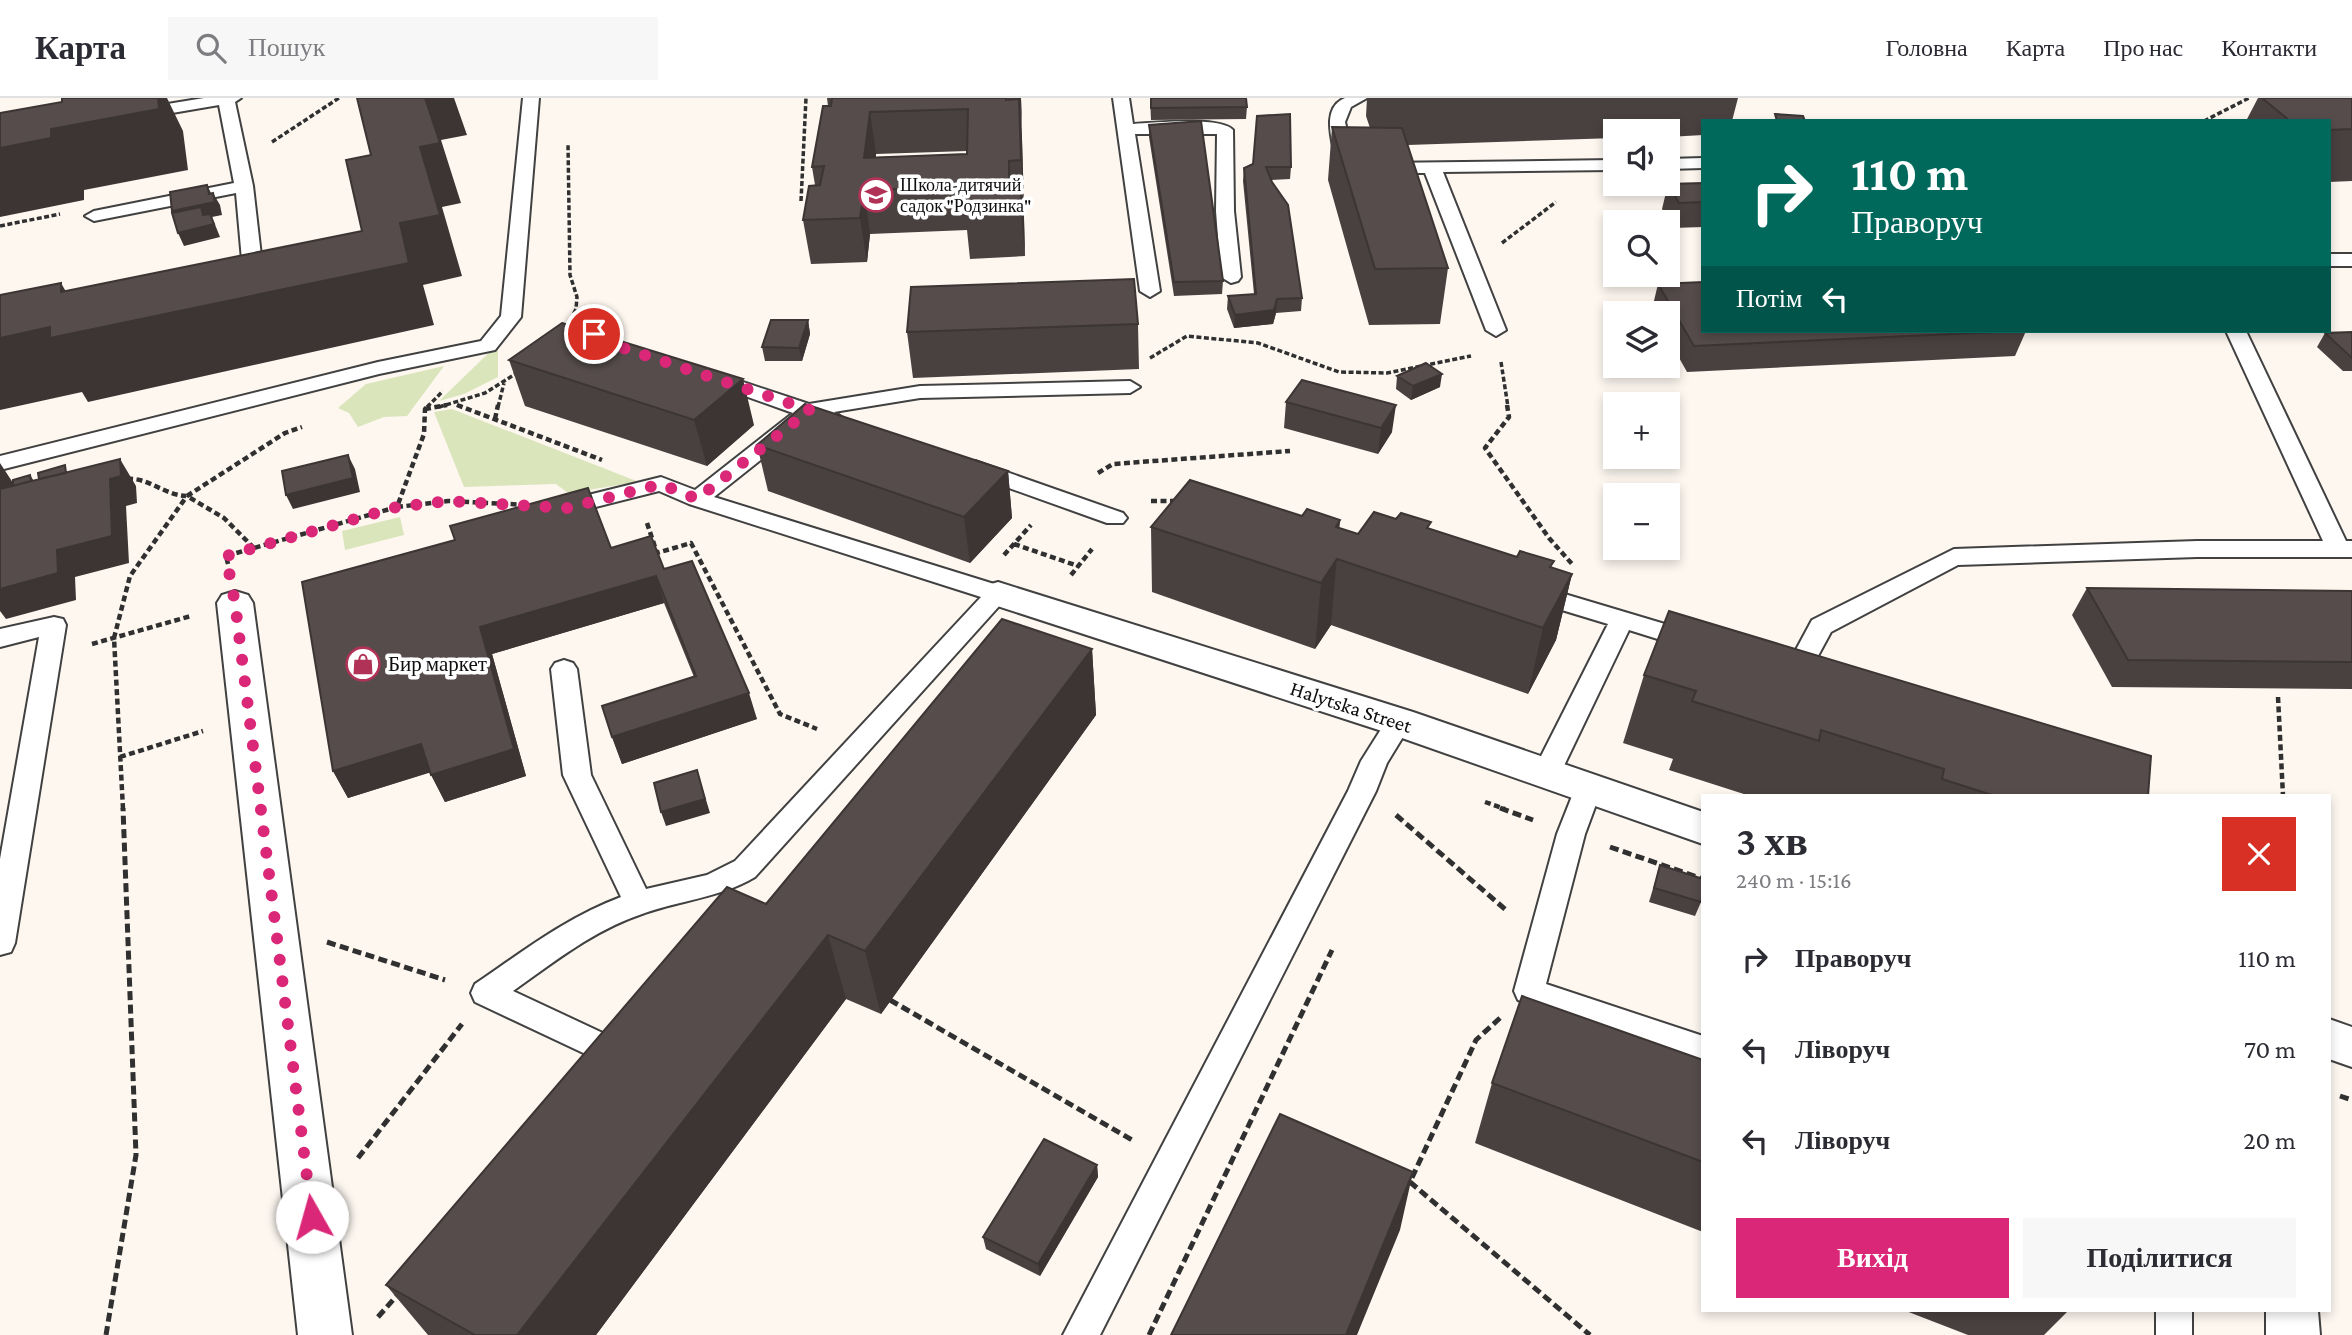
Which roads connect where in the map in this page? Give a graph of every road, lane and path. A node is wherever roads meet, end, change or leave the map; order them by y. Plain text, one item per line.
1 (339, 98) edge
2 (531, 98) edge
3 (806, 98) edge
4 (1121, 98) edge
5 (1359, 98) edge
6 (2249, 98) edge
7 (230, 99) edge
8 (120, 116) edge
9 (2208, 119) edge
10 (1126, 129) junction
11 (271, 142) dead end
12 (1701, 163) edge
13 (1603, 164) edge
14 (1680, 164) edge
15 (1432, 167) junction
16 (244, 186) junction
17 (801, 201) dead end
18 (1559, 201) dead end
19 (94, 216) dead end
20 (7, 225) dead end
21 (0, 226) edge
22 (2331, 260) edge
23 (2352, 260) edge
24 (1472, 268) junction
25 (1231, 277) dead end
26 (222, 291) edge
27 (1150, 291) dead end
28 (571, 323) edge
29 (1496, 330) joint
30 (2237, 333) edge
31 (594, 334) edge
32 (1499, 351) junction
33 (694, 372) edge
34 (1130, 387) joint
35 (456, 405) dead end
36 (425, 410) dead end
37 (810, 410) junction
38 (849, 424) edge
39 (307, 425) dead end
40 (1290, 451) dead end
41 (952, 460) edge
42 (0, 463) edge
43 (120, 481) edge
44 (661, 484) junction
45 (635, 489) junction
46 (187, 496) junction
47 (1056, 497) junction
48 (697, 499) junction
49 (397, 507) junction
50 (568, 508) joint
51 (1115, 518) dead end
52 (1014, 544) junction
53 (254, 548) junction
54 (2345, 549) edge
55 (1078, 566) dead end
56 (1504, 584) edge
57 (986, 591) junction
58 (235, 603) junction
59 (1622, 620) junction
60 (0, 638) edge
61 (114, 638) junction
62 (1722, 649) edge
63 (49, 656) junction
64 (1772, 664) edge
65 (564, 668) dead end
66 (1797, 672) junction
67 (1823, 680) edge
68 (2278, 697) dead end
69 (780, 714) dead end
70 (249, 717) junction
71 (1399, 722) junction
72 (120, 757) junction
73 (1546, 774) junction
74 (1588, 788) junction
75 (2283, 794) edge
76 (1401, 806) dead end
77 (1396, 815) junction
78 (1701, 827) edge
79 (1390, 828) dead end
80 (638, 903) junction
81 (276, 926) junction
82 (1541, 940) junction
83 (1336, 941) dead end
84 (0, 943) edge
85 (1529, 991) junction
86 (486, 993) junction
87 (890, 1000) dead end
88 (2331, 1040) edge
89 (2352, 1047) edge
90 (1701, 1049) edge
91 (611, 1052) edge
92 (1172, 1162) junction
93 (312, 1217) junction
94 (409, 1283) edge
95 (2174, 1312) edge
96 (2292, 1312) edge
97 (372, 1325) dead end
98 (106, 1335) edge
99 (325, 1335) edge
100 (1081, 1335) edge
101 (1149, 1335) edge
102 (1590, 1335) edge
103 (2174, 1335) edge
104 (2293, 1335) edge

1 - 11 path
2 - 42 lane
3 - 17 path
4 - 10 lane
5 - 15 lane
6 - 9 path
7 - 8 lane
7 - 16 lane
10 - 25 lane
10 - 27 lane
12 - 14 lane
13 - 15 lane
15 - 24 lane
16 - 19 lane
16 - 26 lane
18 - 24 path
20 - 21 path
22 - 23 lane
24 - 29 lane
28 - 31 path
29 - 32 path
30 - 54 lane
32 - 34 path
32 - 59 path
33 - 37 lane
34 - 37 lane
35 - 44 path
36 - 49 path
37 - 38 lane
37 - 48 lane
39 - 46 path
40 - 47 path
41 - 47 lane
43 - 46 path
44 - 45 lane
44 - 48 lane
45 - 50 lane
45 - 69 path
46 - 53 path
46 - 61 path
47 - 51 lane
47 - 52 path
48 - 57 lane
49 - 50 path
49 - 53 path
52 - 55 path
52 - 57 path
53 - 58 path
54 - 66 lane
56 - 59 lane
57 - 71 street, Halytska Street
57 - 80 lane
58 - 61 path
58 - 70 street
59 - 62 lane
59 - 73 lane
60 - 63 lane
61 - 63 path
61 - 72 path
63 - 84 lane
64 - 66 lane
65 - 80 lane
66 - 67 lane
68 - 75 path
70 - 72 path
70 - 81 street
71 - 73 street, Halytska Street
71 - 92 lane
72 - 98 path
73 - 74 street, Halytska Street
74 - 78 street, Halytska Street
74 - 82 lane
76 - 77 path
77 - 79 path
77 - 82 path
80 - 86 lane
81 - 86 path
81 - 93 street
82 - 85 lane
83 - 101 path
85 - 90 lane
85 - 102 path
86 - 91 lane
86 - 93 path
87 - 92 path
88 - 89 street
92 - 100 lane
93 - 99 street
94 - 97 path
95 - 103 lane
96 - 104 street

